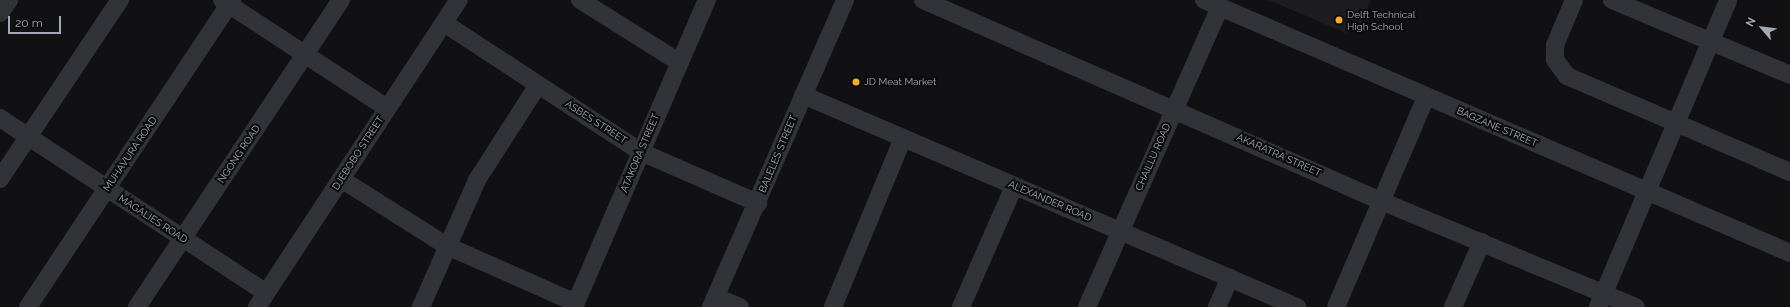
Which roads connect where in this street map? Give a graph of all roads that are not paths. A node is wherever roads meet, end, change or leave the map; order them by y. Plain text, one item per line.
1 (9, 0) edge
2 (120, 0) edge
3 (341, 0) edge
4 (459, 0) edge
5 (707, 0) edge
6 (845, 0) edge
7 (923, 0) edge
8 (1574, 0) edge
9 (1612, 0) edge
10 (1728, 0) edge
11 (228, 1) edge
12 (583, 1) edge
13 (1212, 3) edge
14 (0, 13) edge
15 (444, 23) junction
16 (1710, 42) junction
17 (305, 55) junction
18 (679, 62) junction
19 (1790, 75) edge
20 (538, 85) junction
21 (803, 95) junction
22 (1426, 97) junction
23 (387, 108) junction
24 (1174, 110) junction
25 (0, 118) edge
26 (1677, 122) junction
27 (28, 136) junction
28 (903, 138) junction
29 (641, 152) junction
30 (1790, 172) edge
31 (0, 179) edge
32 (341, 179) junction
33 (1014, 186) junction
34 (107, 188) junction
35 (1648, 192) junction
36 (1382, 201) junction
37 (758, 202) junction
38 (1119, 231) junction
39 (183, 238) junction
40 (1482, 242) junction
41 (447, 246) junction
42 (1790, 253) edge
43 (1230, 278) junction
44 (261, 300) edge
45 (1601, 300) edge
46 (713, 302) edge
47 (575, 305) edge
48 (28, 307) edge
49 (137, 307) edge
50 (421, 307) edge
51 (740, 307) edge
52 (833, 307) edge
53 (961, 307) edge
54 (1087, 307) edge
55 (1217, 307) edge
56 (1297, 307) edge
57 (1336, 307) edge
58 (1453, 307) edge
59 (1636, 307) edge

1 - 14 street
2 - 27 street
3 - 17 street, NGONG ROAD
4 - 15 street, DJEBOBO STREET
5 - 18 street, ATAKORA STREET
6 - 21 street, BALELES STREET
7 - 24 street, AKARATRA STREET
8 - 26 street
9 - 16 street
10 - 16 street
11 - 17 street
11 - 34 street, MUHAVURA ROAD
12 - 18 street
13 - 22 street, BAGZANE STREET
13 - 24 street, CHAILLU ROAD
15 - 20 street, ASBES STREET
15 - 23 street, DJEBOBO STREET
16 - 19 street
16 - 26 street
17 - 23 street
17 - 39 street, NGONG ROAD
18 - 29 street, ATAKORA STREET
20 - 29 street, ASBES STREET
20 - 41 street
21 - 28 street, ALEXANDER ROAD
21 - 37 street, BALELES STREET
22 - 35 street, BAGZANE STREET
22 - 36 street
23 - 32 street, DJEBOBO STREET
24 - 36 street, AKARATRA STREET
24 - 38 street, CHAILLU ROAD
25 - 27 street, MAGALIES ROAD
26 - 30 street
26 - 35 street
27 - 31 street
27 - 34 street, MAGALIES ROAD
28 - 33 street, ALEXANDER ROAD
28 - 52 street
29 - 37 street, ASBES STREET
29 - 47 street, ATAKORA STREET
32 - 41 street
32 - 44 street, DJEBOBO STREET
33 - 38 street, ALEXANDER ROAD
33 - 53 street
34 - 39 street, MAGALIES ROAD
34 - 48 street, MUHAVURA ROAD
35 - 42 street, BAGZANE STREET
35 - 45 street
36 - 40 street, AKARATRA STREET
36 - 57 street
37 - 46 street, BALELES STREET
38 - 43 street, ALEXANDER ROAD
38 - 54 street, CHAILLU ROAD
39 - 44 street, MAGALIES ROAD
39 - 49 street, NGONG ROAD
40 - 45 street, AKARATRA STREET
40 - 58 street
41 - 47 street
41 - 50 street
43 - 55 street
43 - 56 street, ALEXANDER ROAD
45 - 59 street, AKARATRA STREET
46 - 51 street

